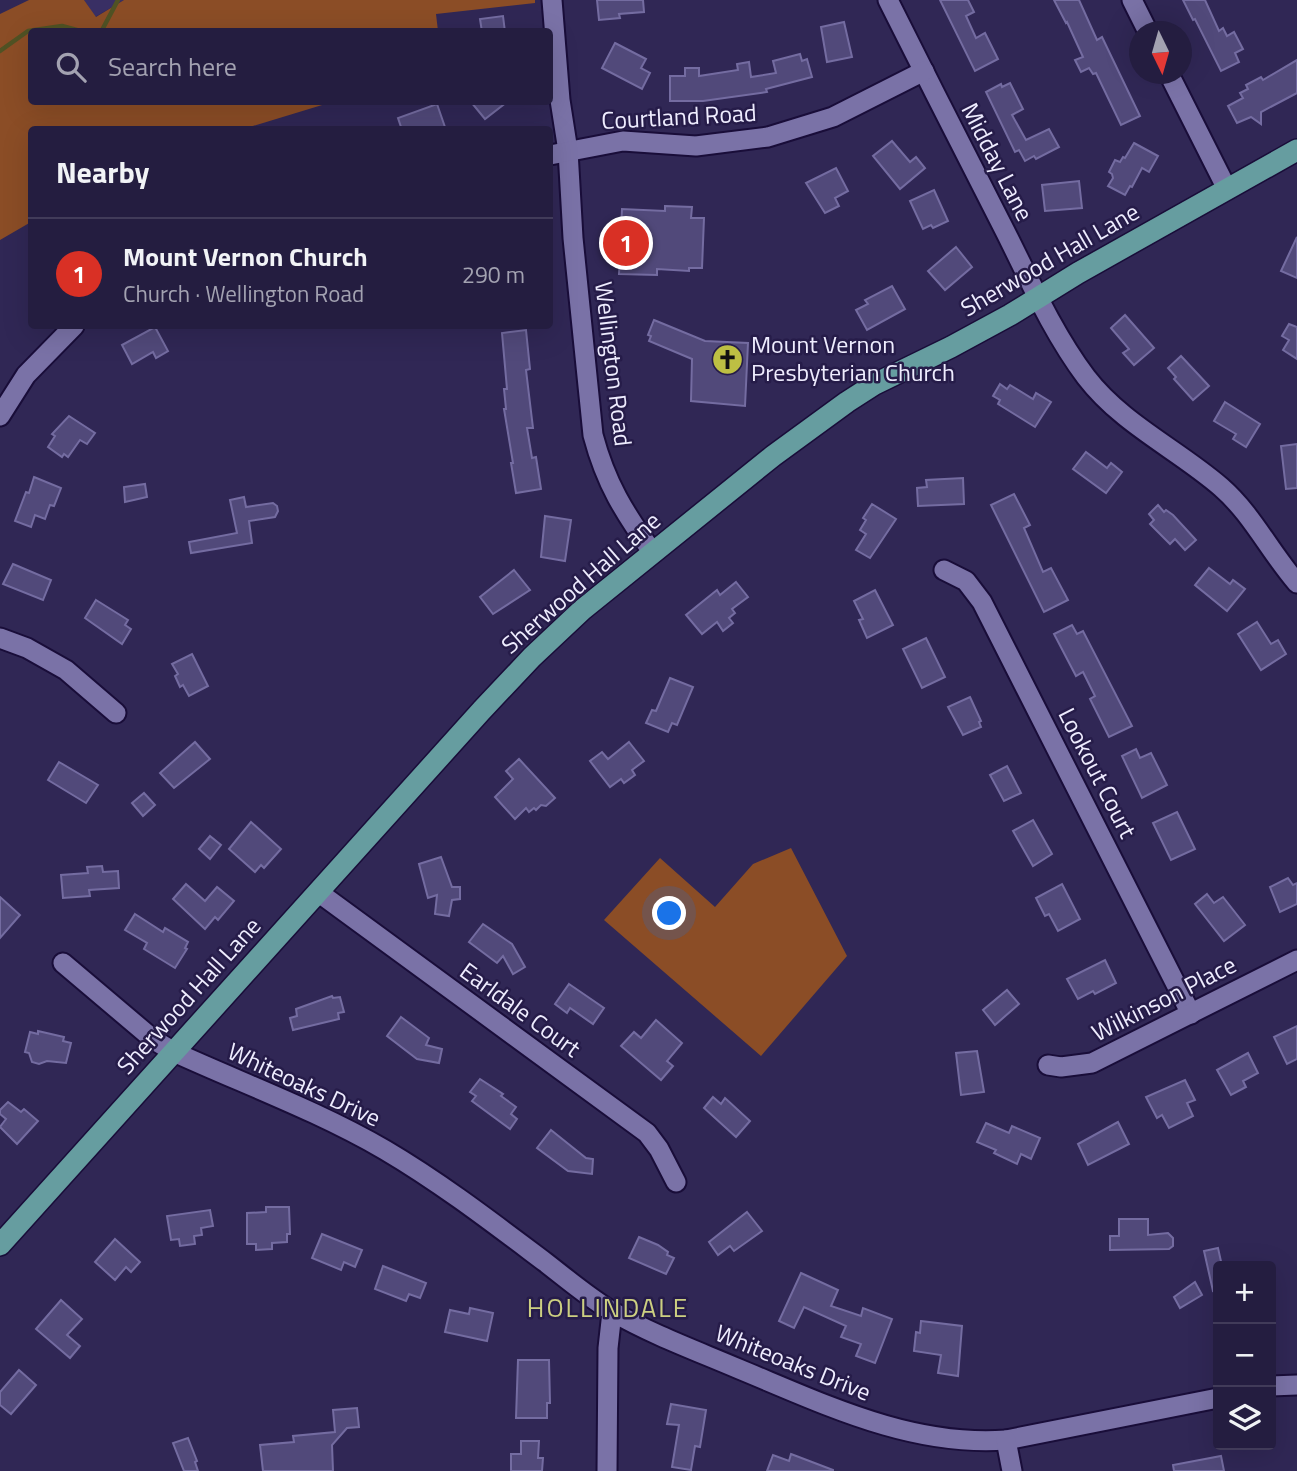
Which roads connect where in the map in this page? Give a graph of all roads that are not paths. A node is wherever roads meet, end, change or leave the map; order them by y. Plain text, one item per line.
1 (552, 0) edge
2 (888, 0) edge
3 (1132, 0) edge
4 (1142, 21) edge
5 (924, 71) junction
6 (1174, 84) edge
7 (1297, 150) edge
8 (559, 153) edge
9 (1227, 189) junction
10 (1038, 297) junction
11 (71, 329) edge
12 (0, 416) edge
13 (653, 553) junction
14 (944, 570) dead end
15 (1297, 583) edge
16 (0, 638) edge
17 (116, 713) dead end
18 (318, 892) junction
19 (1297, 960) edge
20 (62, 963) dead end
21 (1191, 1014) junction
22 (174, 1052) junction
23 (1048, 1065) dead end
24 (676, 1182) dead end
25 (0, 1245) edge
26 (612, 1312) junction
27 (1297, 1385) edge
28 (1276, 1387) edge
29 (1213, 1399) edge
30 (1006, 1440) junction
31 (607, 1471) edge
32 (1012, 1471) edge

1 - 8 street, Wellington Road
2 - 5 street, Midday Lane
3 - 4 street
5 - 8 street, Courtland Road
5 - 10 street, Midday Lane
6 - 9 street
7 - 9 main road, Sherwood Hall Lane
8 - 13 street, Wellington Road
9 - 10 main road, Sherwood Hall Lane
10 - 13 main road, Sherwood Hall Lane
10 - 15 street, Midday Lane
11 - 12 street
13 - 18 main road, Sherwood Hall Lane
14 - 21 street, Lookout Court
16 - 17 street
18 - 22 main road, Sherwood Hall Lane
18 - 24 street, Earldale Court
19 - 21 street, Wilkinson Place
20 - 22 street, Whiteoaks Drive
21 - 23 street, Wilkinson Place
22 - 25 main road, Sherwood Hall Lane
22 - 26 street, Whiteoaks Drive
26 - 30 street, Whiteoaks Drive
26 - 31 street
27 - 28 street
29 - 30 street, Whiteoaks Drive
30 - 32 street

